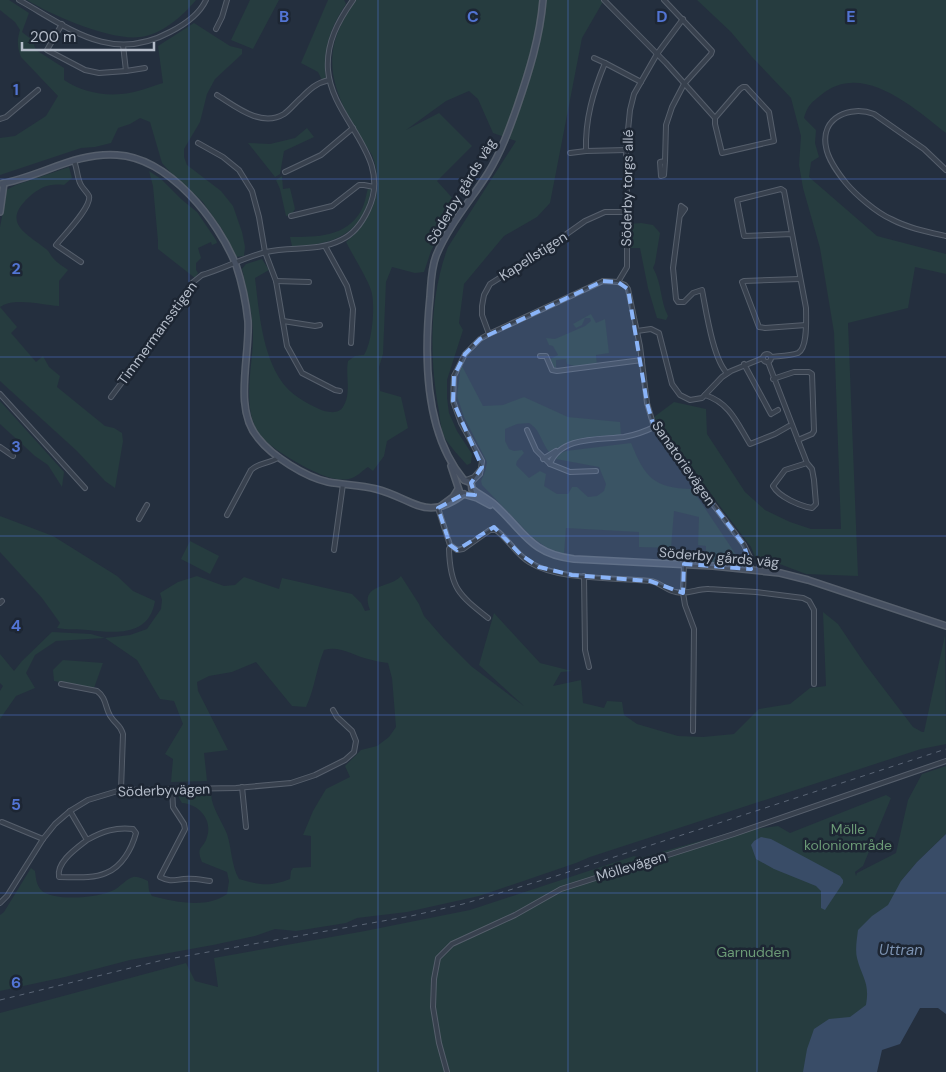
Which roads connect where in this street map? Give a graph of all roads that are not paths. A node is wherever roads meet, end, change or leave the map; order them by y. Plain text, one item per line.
1 (18, 0) edge
2 (206, 0) edge
3 (227, 0) edge
4 (352, 0) edge
5 (544, 0) edge
6 (604, 0) edge
7 (664, 0) edge
8 (683, 19) junction
9 (62, 24) junction
10 (216, 29) dead end
11 (123, 45) junction
12 (657, 54) junction
13 (594, 58) dead end
14 (604, 63) junction
15 (145, 68) dead end
16 (126, 71) junction
17 (329, 80) junction
18 (641, 82) junction
19 (684, 84) junction
20 (38, 90) dead end
21 (217, 95) dead end
22 (715, 118) junction
23 (0, 119) edge
24 (353, 128) junction
25 (198, 143) dead end
26 (626, 150) junction
27 (586, 151) junction
28 (570, 153) dead end
29 (74, 160) junction
30 (664, 160) dead end
31 (946, 170) edge
32 (285, 172) dead end
33 (2, 184) edge
34 (374, 187) junction
35 (0, 212) edge
36 (626, 212) junction
37 (291, 216) dead end
38 (680, 216) dead end
39 (792, 234) junction
40 (946, 236) edge
41 (325, 246) junction
42 (265, 252) junction
43 (81, 262) dead end
44 (235, 264) junction
45 (800, 278) junction
46 (276, 281) junction
47 (309, 282) dead end
48 (618, 282) junction
49 (283, 321) junction
50 (320, 325) dead end
51 (806, 325) junction
52 (637, 331) junction
53 (489, 334) junction
54 (351, 343) dead end
55 (540, 356) dead end
56 (771, 357) junction
57 (762, 358) junction
58 (642, 360) junction
59 (768, 362) junction
60 (744, 364) junction
61 (727, 373) junction
62 (774, 379) junction
63 (340, 391) dead end
64 (0, 394) edge
65 (705, 395) junction
66 (111, 397) dead end
67 (778, 410) dead end
68 (789, 426) dead end
69 (654, 428) junction
70 (527, 430) dead end
71 (798, 440) junction
72 (0, 447) edge
73 (557, 451) junction
74 (13, 456) dead end
75 (279, 456) junction
76 (448, 456) junction
77 (543, 459) junction
78 (807, 463) junction
79 (550, 464) junction
80 (596, 471) dead end
81 (467, 481) junction
82 (343, 484) junction
83 (85, 488) dead end
84 (458, 488) junction
85 (472, 490) junction
86 (465, 494) junction
87 (146, 504) dead end
88 (438, 508) junction
89 (500, 510) junction
90 (227, 515) dead end
91 (139, 519) dead end
92 (451, 546) junction
93 (334, 550) dead end
94 (684, 565) junction
95 (751, 569) junction
96 (584, 576) junction
97 (683, 593) junction
98 (488, 618) dead end
99 (946, 626) edge
100 (589, 667) dead end
101 (61, 684) dead end
102 (814, 684) dead end
103 (333, 710) dead end
104 (693, 731) dead end
105 (946, 761) edge
106 (242, 788) junction
107 (172, 789) junction
108 (121, 790) junction
109 (70, 811) junction
110 (2, 822) dead end
111 (246, 827) dead end
112 (43, 839) junction
113 (87, 840) junction
114 (210, 881) dead end
115 (0, 903) edge
116 (447, 1072) edge

1 - 9 street
2 - 11 street
3 - 10 street
4 - 17 street
5 - 76 main road, Söderby gårds väg
6 - 12 street
7 - 8 street
8 - 12 street, Söderby torgs allé
8 - 19 street
9 - 11 street
9 - 16 street
11 - 16 street
12 - 18 street, Söderby torgs allé
12 - 19 street
13 - 14 street
14 - 18 street
14 - 27 street
15 - 16 street
17 - 21 street
17 - 24 street
18 - 26 street, Söderby torgs allé
19 - 22 street
19 - 30 street
20 - 23 street
22 - 22 street
24 - 32 street
24 - 34 street
25 - 42 street
26 - 27 street
26 - 36 street, Söderby torgs allé
27 - 28 street
29 - 33 main road
29 - 43 street
29 - 44 main road
31 - 40 street
33 - 35 main road
34 - 37 street
34 - 41 street, Timmermansstigen
36 - 48 street, Söderby torgs allé
36 - 53 street, Kapellstigen
38 - 61 street
39 - 39 street
39 - 45 street
41 - 42 street, Timmermansstigen
41 - 54 street
42 - 44 street, Timmermansstigen
42 - 46 street
44 - 66 street, Timmermansstigen
44 - 75 main road
45 - 51 street
45 - 51 street
46 - 47 street
46 - 49 street
48 - 52 street, Sanatorievägen
48 - 53 street
49 - 50 street
49 - 63 street
51 - 56 street
52 - 58 street, Sanatorievägen
52 - 65 street
53 - 81 street
55 - 58 street
56 - 57 street
56 - 59 street
57 - 59 street
57 - 60 street
58 - 69 street, Sanatorievägen
59 - 62 street
60 - 61 street
60 - 67 street
61 - 65 street
62 - 71 street
62 - 71 street
64 - 83 street
65 - 68 street
69 - 73 street
69 - 95 street, Sanatorievägen
70 - 77 street
71 - 78 street
72 - 74 street
73 - 77 street
73 - 79 street
75 - 82 main road
75 - 90 street
76 - 81 main road, Söderby gårds väg
76 - 84 main road, Söderby gårds väg
77 - 79 street
78 - 78 street
79 - 80 street
81 - 84 main road
81 - 85 main road
82 - 88 main road
82 - 93 street
84 - 86 main road, Söderby gårds väg
84 - 88 main road
85 - 86 main road
85 - 89 main road, Söderby gårds väg
86 - 88 main road
86 - 89 main road, Söderby gårds väg
87 - 91 street
88 - 92 street
89 - 94 main road, Söderby gårds väg
92 - 96 street
92 - 98 street
94 - 95 main road, Söderby gårds väg
94 - 97 street
95 - 99 main road, Söderby gårds väg
96 - 97 street
96 - 100 street
97 - 102 street
97 - 104 street
101 - 108 street
103 - 106 street, Söderbyvägen
105 - 116 street, Möllevägen
106 - 107 street, Söderbyvägen
106 - 111 street
107 - 108 street, Söderbyvägen
107 - 114 street
108 - 109 street, Söderbyvägen
109 - 112 street, Söderbyvägen
109 - 113 street
110 - 112 street
112 - 115 street, Söderbyvägen
113 - 113 street

